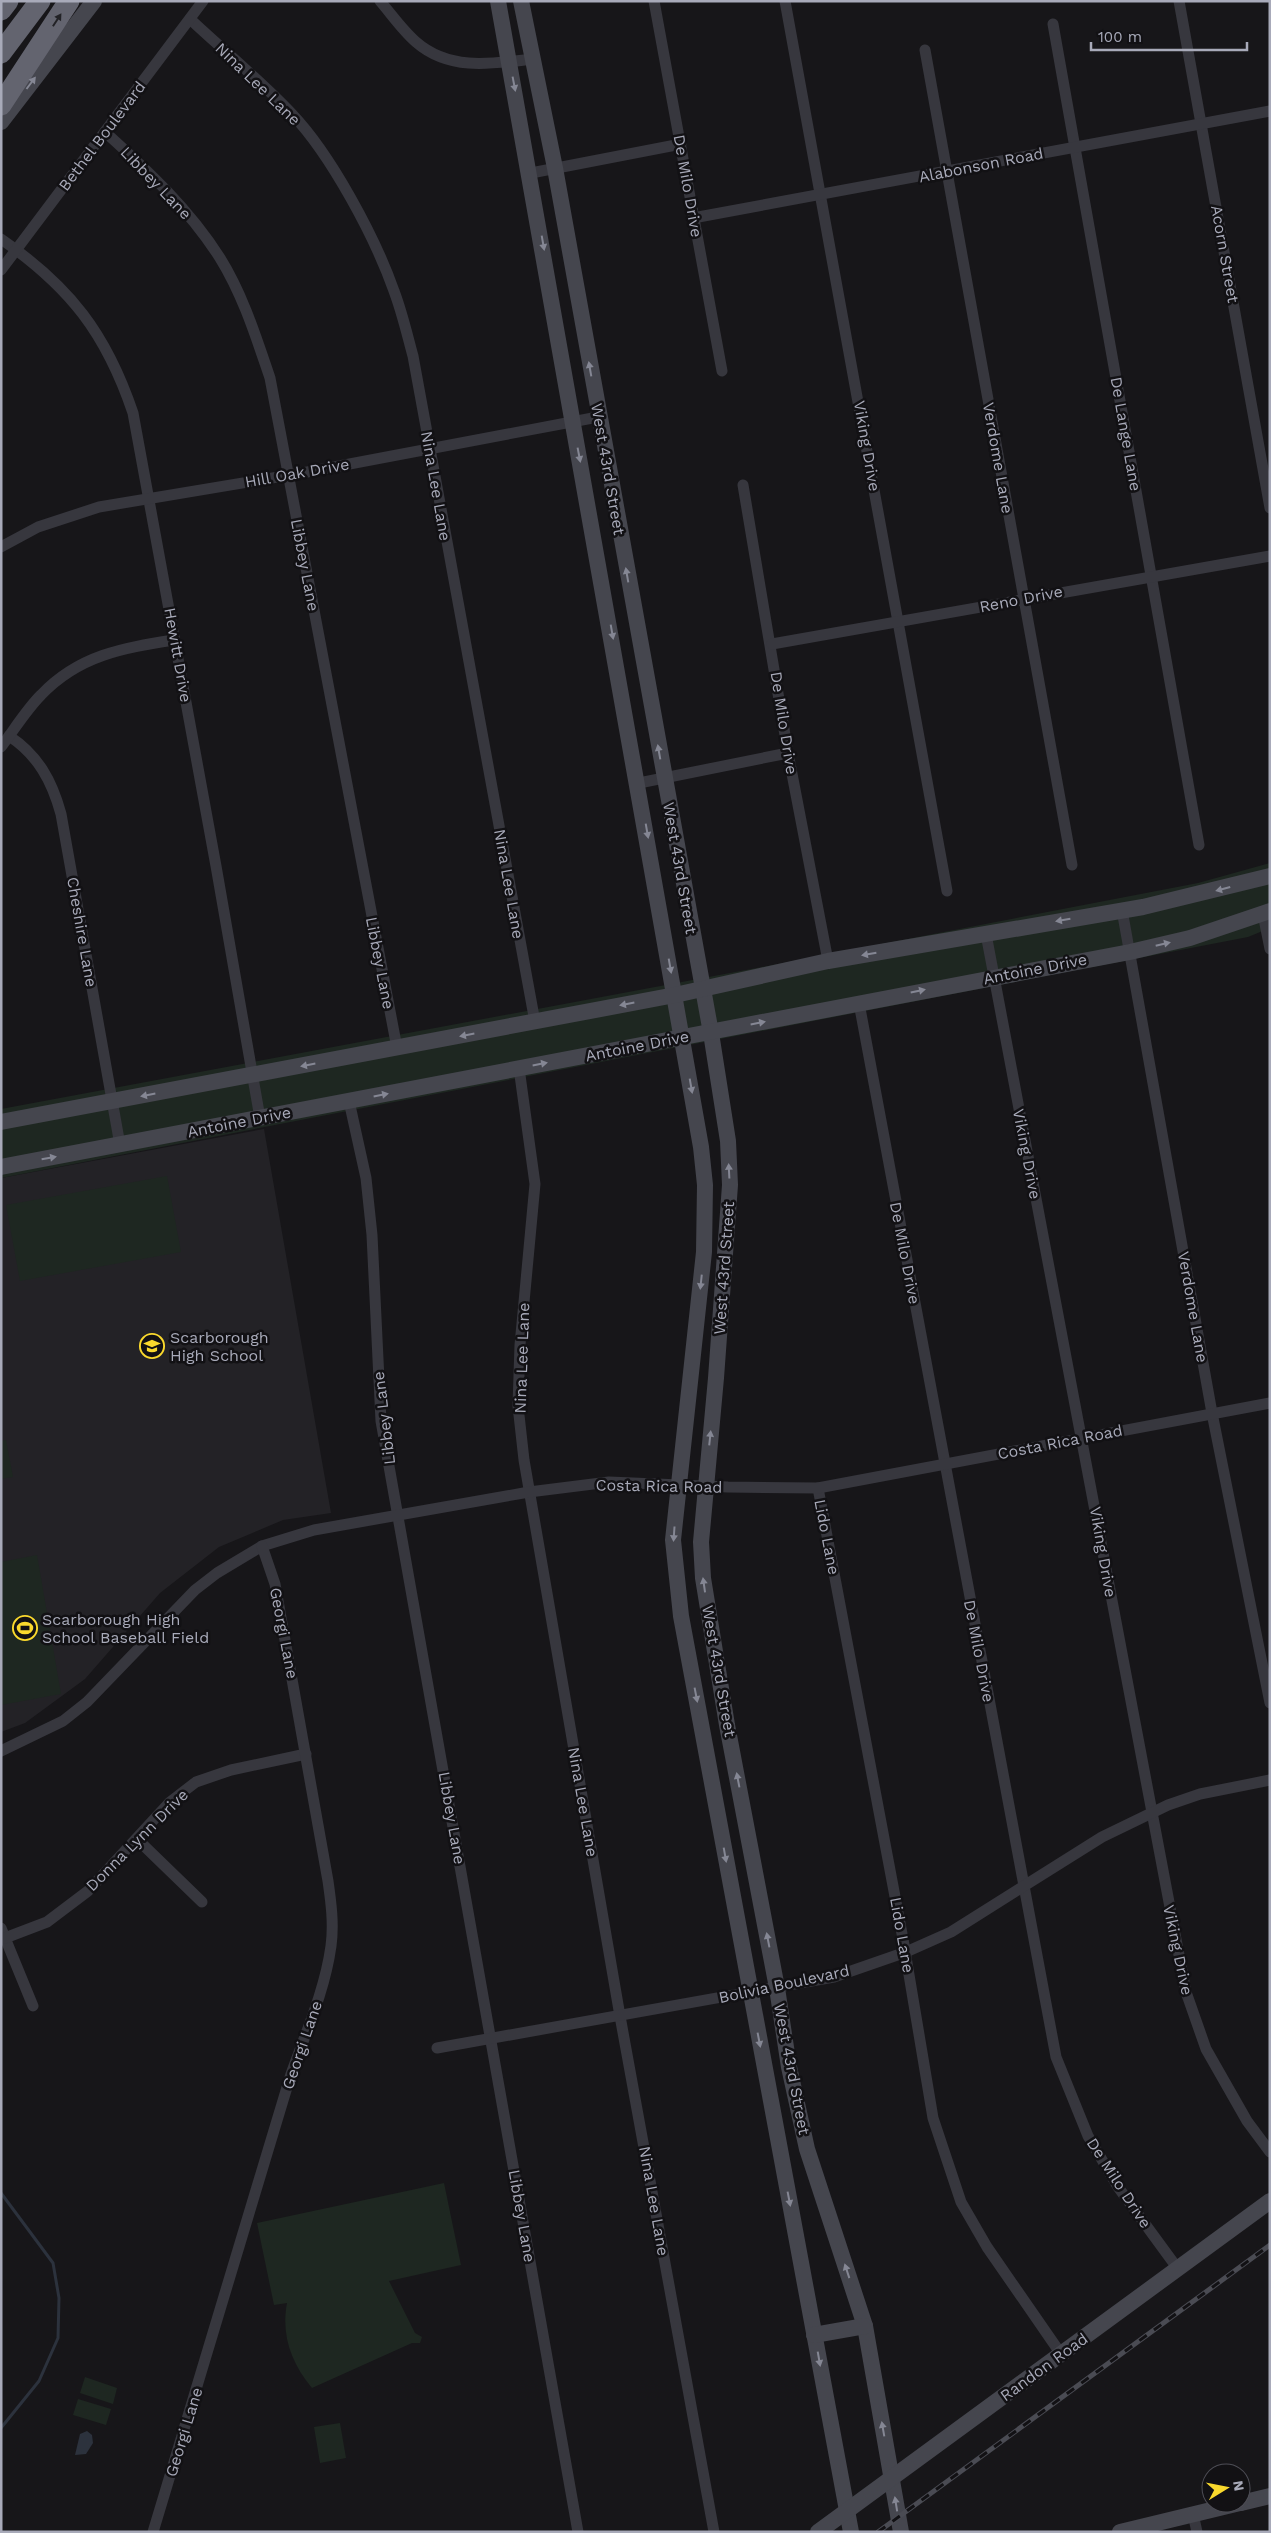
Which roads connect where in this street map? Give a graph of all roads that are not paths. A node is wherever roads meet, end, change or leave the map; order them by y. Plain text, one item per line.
1 (8, 1) edge
2 (40, 1) edge
3 (69, 1) edge
4 (94, 1) edge
5 (203, 1) edge
6 (380, 1) edge
7 (498, 1) edge
8 (521, 1) edge
9 (654, 1) edge
10 (785, 1) edge
11 (1179, 1) edge
12 (1, 10) edge
13 (190, 19) junction
14 (1052, 24) dead end
15 (925, 50) dead end
16 (1, 53) edge
17 (532, 59) junction
18 (510, 62) junction
19 (1, 105) edge
20 (1270, 111) edge
21 (1, 122) edge
22 (1202, 124) junction
23 (105, 132) junction
24 (681, 144) junction
25 (1075, 147) junction
26 (555, 168) junction
27 (947, 171) junction
28 (531, 173) junction
29 (821, 194) junction
30 (693, 218) junction
31 (1, 238) edge
32 (17, 249) junction
33 (1, 270) edge
34 (722, 371) dead end
35 (598, 417) junction
36 (572, 422) junction
37 (430, 448) junction
38 (289, 475) junction
39 (743, 485) dead end
40 (149, 498) junction
41 (1270, 508) edge
42 (1, 547) edge
43 (1270, 556) edge
44 (1151, 576) junction
45 (630, 597) junction
46 (1024, 598) junction
47 (607, 601) junction
48 (900, 623) junction
49 (174, 640) junction
50 (772, 644) junction
51 (9, 736) junction
52 (1, 747) edge
53 (788, 753) junction
54 (664, 778) junction
55 (639, 783) junction
56 (1199, 845) dead end
57 (1072, 865) dead end
58 (1270, 876) edge
59 (947, 890) dead end
60 (1122, 910) junction
61 (1266, 913) edge
62 (986, 934) junction
63 (1270, 949) edge
64 (1130, 952) junction
65 (828, 961) junction
66 (993, 977) junction
67 (703, 989) junction
68 (675, 995) junction
69 (859, 1003) junction
70 (535, 1022) junction
71 (711, 1033) junction
72 (682, 1038) junction
73 (397, 1048) junction
74 (519, 1068) junction
75 (252, 1075) junction
76 (349, 1101) junction
77 (112, 1102) junction
78 (260, 1118) junction
79 (1, 1122) edge
80 (120, 1145) junction
81 (1, 1167) edge
82 (704, 1252) junction
83 (726, 1253) junction
84 (1270, 1403) edge
85 (1212, 1413) junction
86 (1082, 1438) junction
87 (945, 1464) junction
88 (679, 1486) junction
89 (704, 1486) junction
90 (818, 1488) junction
91 (529, 1492) junction
92 (398, 1515) junction
93 (262, 1546) junction
94 (1270, 1704) edge
95 (727, 1725) junction
96 (703, 1730) junction
97 (1, 1751) edge
98 (306, 1754) junction
99 (1270, 1780) edge
100 (1151, 1813) junction
101 (136, 1839) junction
102 (1024, 1885) junction
103 (202, 1902) dead end
104 (3, 1933) edge
105 (906, 1952) junction
106 (777, 1988) junction
107 (750, 1992) junction
108 (33, 2006) dead end
109 (620, 2016) junction
110 (491, 2038) junction
111 (437, 2048) dead end
112 (807, 2149) junction
113 (1270, 2152) edge
114 (780, 2154) junction
115 (1270, 2201) edge
116 (1178, 2269) junction
117 (865, 2326) junction
118 (814, 2335) junction
119 (1061, 2354) junction
120 (892, 2477) junction
121 (1270, 2496) edge
122 (1251, 2500) edge
123 (847, 2510) junction
124 (1201, 2512) edge
125 (1193, 2514) junction
126 (152, 2532) edge
127 (578, 2532) edge
128 (714, 2532) edge
129 (818, 2532) edge
130 (851, 2532) edge
131 (900, 2532) edge
132 (1120, 2532) edge
133 (1197, 2532) edge

1 - 12 highway
2 - 16 highway
19 -> 3 highway
21 -> 4 main road
5 - 13 street, Bethel Boulevard
6 - 18 street
7 - 18 main road, West 43rd Street
8 - 17 main road, West 43rd Street
9 - 24 street, De Milo Drive
10 - 29 street, Viking Drive
11 - 22 street, Acorn Street
13 - 23 street, Bethel Boulevard
13 - 37 street, Nina Lee Lane
14 - 25 street, De Lange Lane
15 - 27 street, Verdome Lane
17 - 18 street
17 - 26 main road, West 43rd Street
18 -> 28 main road, West 43rd Street
20 - 22 street, Alabonson Road
22 - 25 street, Alabonson Road
22 - 41 street, Acorn Street
23 - 32 street, Bethel Boulevard
23 - 38 street, Libbey Lane
24 - 26 street
24 - 30 street, De Milo Drive
25 - 27 street, Alabonson Road
25 - 44 street, De Lange Lane
26 - 28 street
35 -> 26 main road, West 43rd Street
27 - 29 street, Alabonson Road
27 - 46 street, Verdome Lane
28 -> 36 main road, West 43rd Street
29 - 30 street, Alabonson Road
29 - 48 street, Viking Drive
30 - 34 street, De Milo Drive
31 - 32 street, Hewitt Drive
32 - 33 street, Bethel Boulevard
32 - 40 street, Hewitt Drive
35 - 36 street, Hill Oak Drive
45 -> 35 main road, West 43rd Street
36 - 37 street, Hill Oak Drive
36 -> 47 main road, West 43rd Street
37 - 38 street, Hill Oak Drive
37 - 70 street, Nina Lee Lane
38 - 40 street, Hill Oak Drive
38 - 73 street, Libbey Lane
39 - 50 street, De Milo Drive
40 - 42 street, Hill Oak Drive
40 - 49 street, Hewitt Drive
43 - 44 street, Reno Drive
44 - 46 street, Reno Drive
44 - 56 street, De Lange Lane
45 - 47 main road
54 -> 45 main road, West 43rd Street
46 - 48 street, Reno Drive
46 - 57 street, Verdome Lane
47 -> 55 main road, West 43rd Street
48 - 50 street, Reno Drive
48 - 59 street, Viking Drive
49 - 51 street
49 - 75 street, Hewitt Drive
50 - 53 street, De Milo Drive
51 - 52 street
51 - 77 street, Cheshire Lane
53 - 54 street
53 - 65 street, De Milo Drive
54 - 55 street
54 - 67 main road, West 43rd Street
55 -> 68 main road, West 43rd Street
58 -> 60 main road
60 -> 62 main road
60 - 64 street, Verdome Lane
61 - 63 street
64 -> 61 main road, Antoine Drive
62 -> 65 main road
62 - 66 street, Viking Drive
64 - 66 main road, Antoine Drive
64 - 85 street, Verdome Lane
65 - 67 main road
69 -> 66 main road, Antoine Drive
66 - 86 street, Viking Drive
67 - 68 main road
67 - 71 main road, West 43rd Street
68 -> 70 main road
68 - 72 main road, West 43rd Street
71 -> 69 main road, Antoine Drive
69 - 87 street, De Milo Drive
70 -> 73 main road
71 - 72 main road, Antoine Drive
83 -> 71 main road, West 43rd Street
74 -> 72 main road, Antoine Drive
72 -> 82 main road, West 43rd Street
73 -> 75 main road
76 -> 74 main road, Antoine Drive
74 - 91 street, Nina Lee Lane
75 -> 77 main road
75 - 78 street, Hewitt Drive
76 - 78 main road, Antoine Drive
76 - 92 street, Libbey Lane
77 - 79 main road
77 - 80 street, Cheshire Lane
78 - 80 main road, Antoine Drive
81 -> 80 main road, Antoine Drive
82 - 83 main road
82 -> 88 main road, West 43rd Street
89 -> 83 main road, West 43rd Street
84 - 85 street, Costa Rica Road
85 - 86 street, Costa Rica Road
85 - 94 street, Verdome Lane
86 - 87 street, Costa Rica Road
86 - 100 street, Viking Drive
87 - 90 street, Costa Rica Road
87 - 102 street, De Milo Drive
88 - 89 street, Costa Rica Road
88 - 91 street, Costa Rica Road
88 -> 96 main road, West 43rd Street
89 - 90 street, Costa Rica Road
95 -> 89 main road, West 43rd Street
90 - 105 street, Lido Lane
91 - 92 street, Costa Rica Road
91 - 109 street, Nina Lee Lane
92 - 93 street, Costa Rica Road
92 - 110 street, Libbey Lane
93 - 97 street, Costa Rica Road
93 - 98 street, Georgi Lane
95 - 96 main road
106 -> 95 main road, West 43rd Street
96 -> 107 main road, West 43rd Street
98 - 101 street, Donna Lynn Drive
98 - 126 street, Georgi Lane
99 - 100 street, Bolivia Boulevard
100 - 102 street, Bolivia Boulevard
100 - 113 street, Viking Drive
101 - 103 street
101 - 104 street, Donna Lynn Drive
102 - 105 street, Bolivia Boulevard
102 - 116 street, De Milo Drive
104 - 108 street
105 - 106 street, Bolivia Boulevard
105 - 119 street, Lido Lane
106 - 107 street, Bolivia Boulevard
106 - 112 main road, West 43rd Street
107 - 109 street, Bolivia Boulevard
107 -> 114 main road, West 43rd Street
109 - 110 street, Bolivia Boulevard
109 - 128 street, Nina Lee Lane
110 - 111 street, Bolivia Boulevard
110 - 127 street, Libbey Lane
112 - 114 main road
117 -> 112 main road, West 43rd Street
114 -> 118 main road, West 43rd Street
115 - 116 main road, Randon Road
116 - 119 main road, Randon Road
117 - 118 main road
120 -> 117 main road, West 43rd Street
118 -> 123 main road, West 43rd Street
119 - 120 main road, Randon Road
120 - 123 main road, Randon Road
131 -> 120 main road, West 43rd Street
121 - 122 main road
123 - 129 main road, Randon Road
123 - 130 main road, West 43rd Street
124 - 125 main road
125 - 132 main road
125 - 133 street

